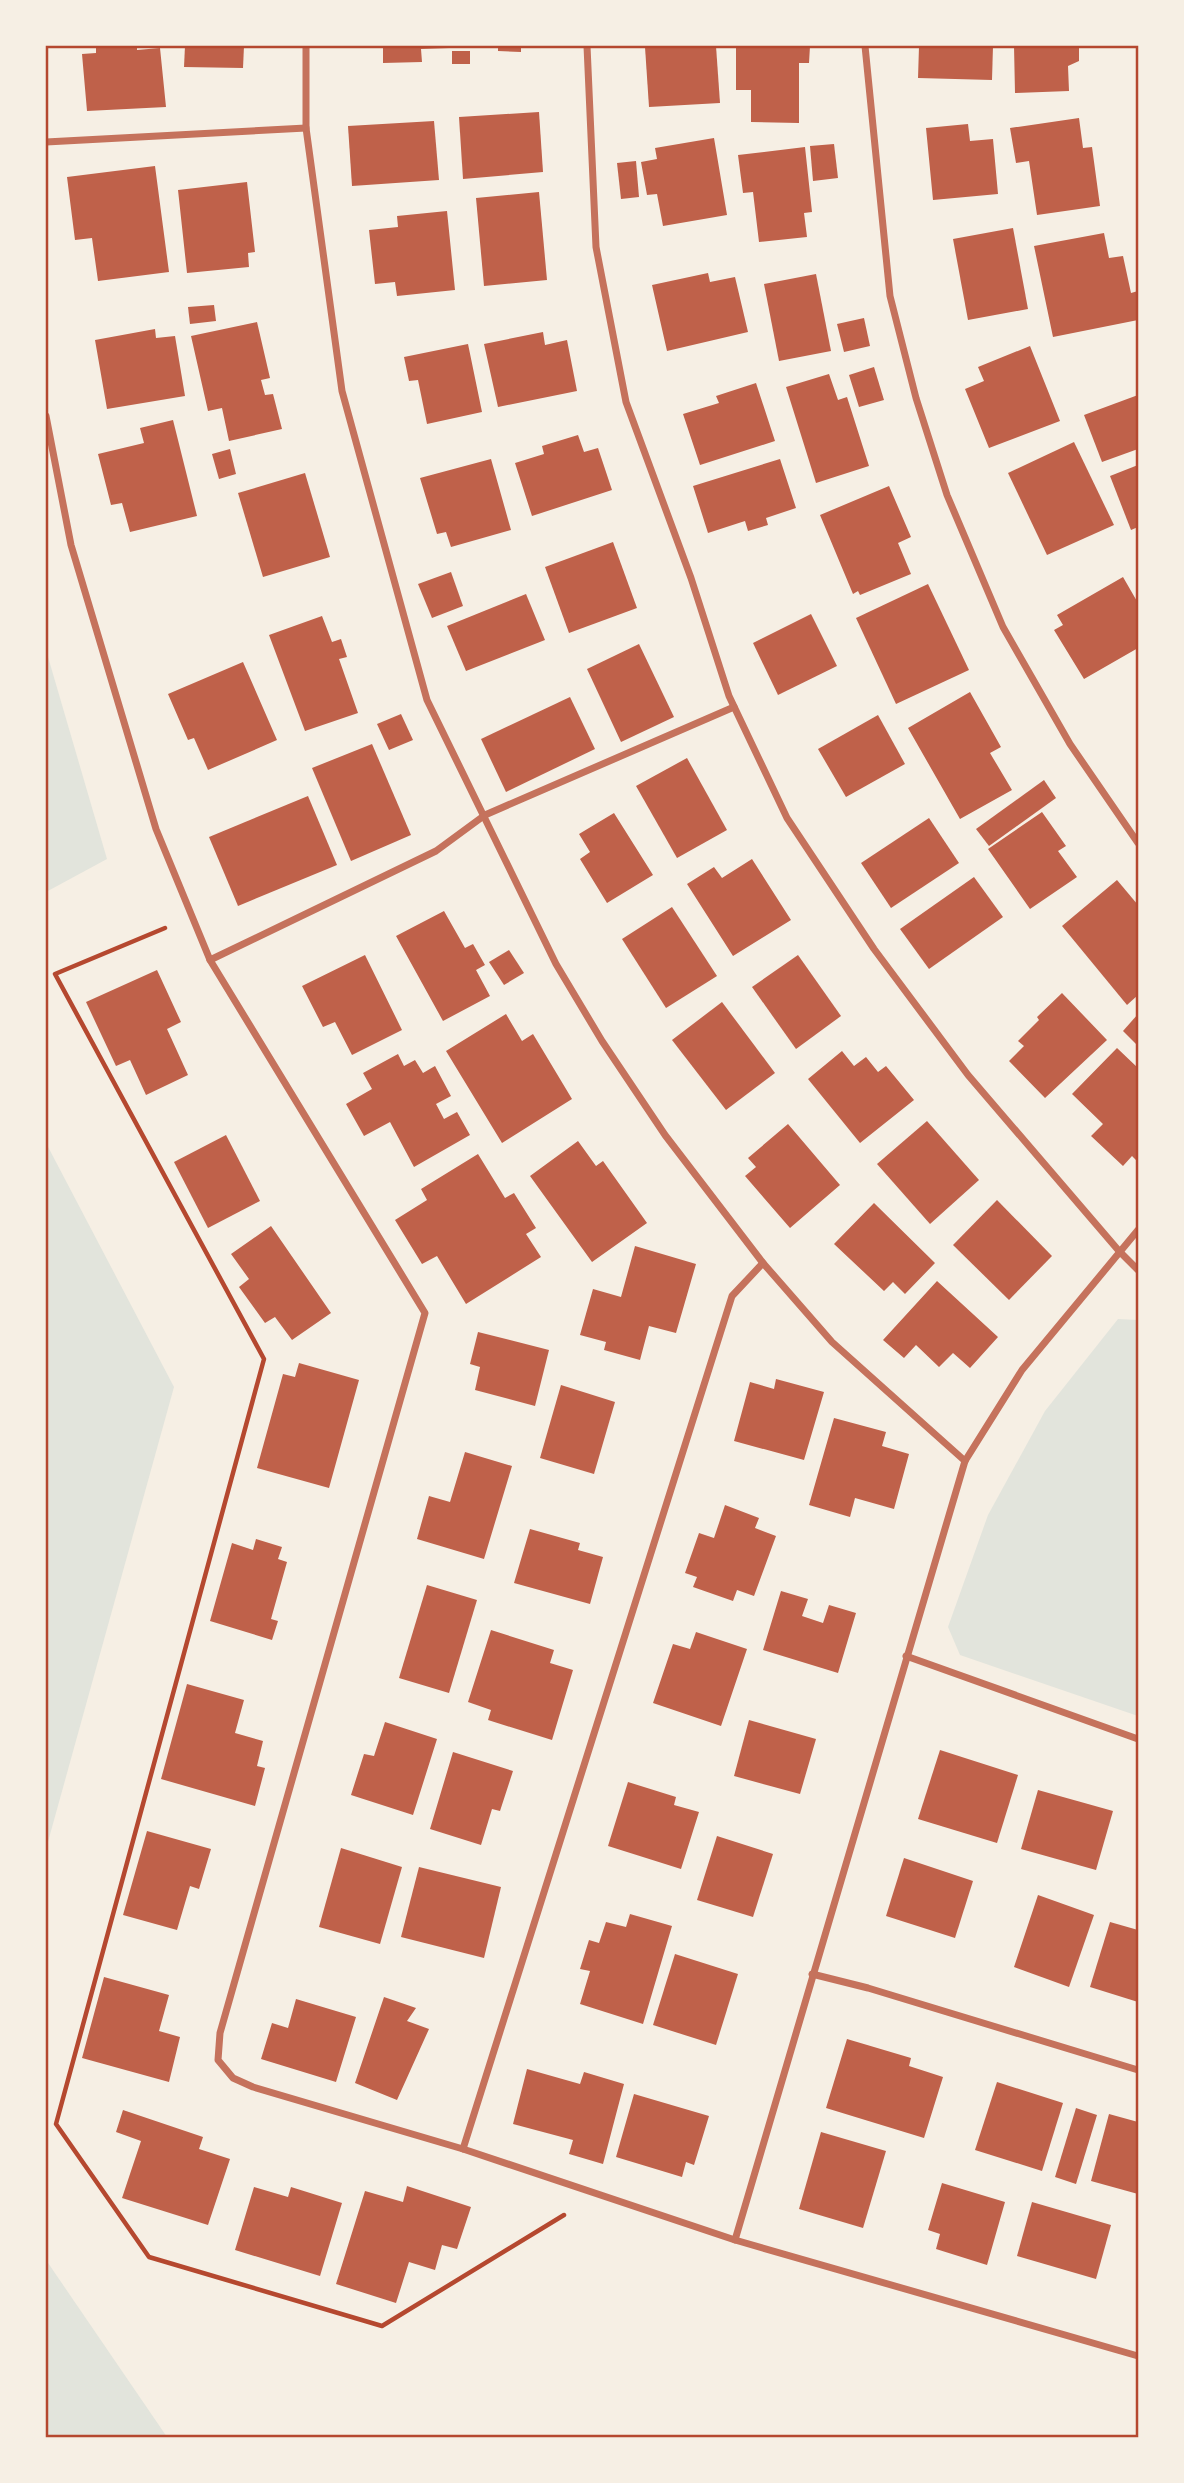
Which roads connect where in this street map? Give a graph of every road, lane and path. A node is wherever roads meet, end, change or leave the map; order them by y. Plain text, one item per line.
1 (306, 46) edge
2 (587, 46) edge
3 (865, 46) edge
4 (306, 128) junction
5 (46, 142) edge
6 (46, 416) edge
7 (734, 707) junction
8 (485, 815) junction
9 (1139, 843) edge
10 (192, 916) junction
11 (210, 960) junction
12 (1139, 1230) edge
13 (1119, 1251) junction
14 (763, 1263) junction
15 (1139, 1270) edge
16 (965, 1461) junction
17 (906, 1656) junction
18 (1139, 1739) edge
19 (813, 1974) junction
20 (1139, 2070) edge
21 (463, 2149) junction
22 (598, 2194) junction
23 (735, 2240) junction
24 (1139, 2356) edge

1 - 4 street
2 - 7 street
3 - 9 street
4 - 5 street
4 - 8 street
6 - 10 street
7 - 8 street
7 - 13 street
8 - 11 street
8 - 14 street
10 - 11 street
10 - 22 path
11 - 21 street
12 - 13 street
13 - 15 street
13 - 16 street
14 - 16 street
14 - 21 street
16 - 17 street
17 - 18 street
17 - 19 street
19 - 20 street
19 - 23 street
21 - 22 street
22 - 23 street
23 - 24 street

